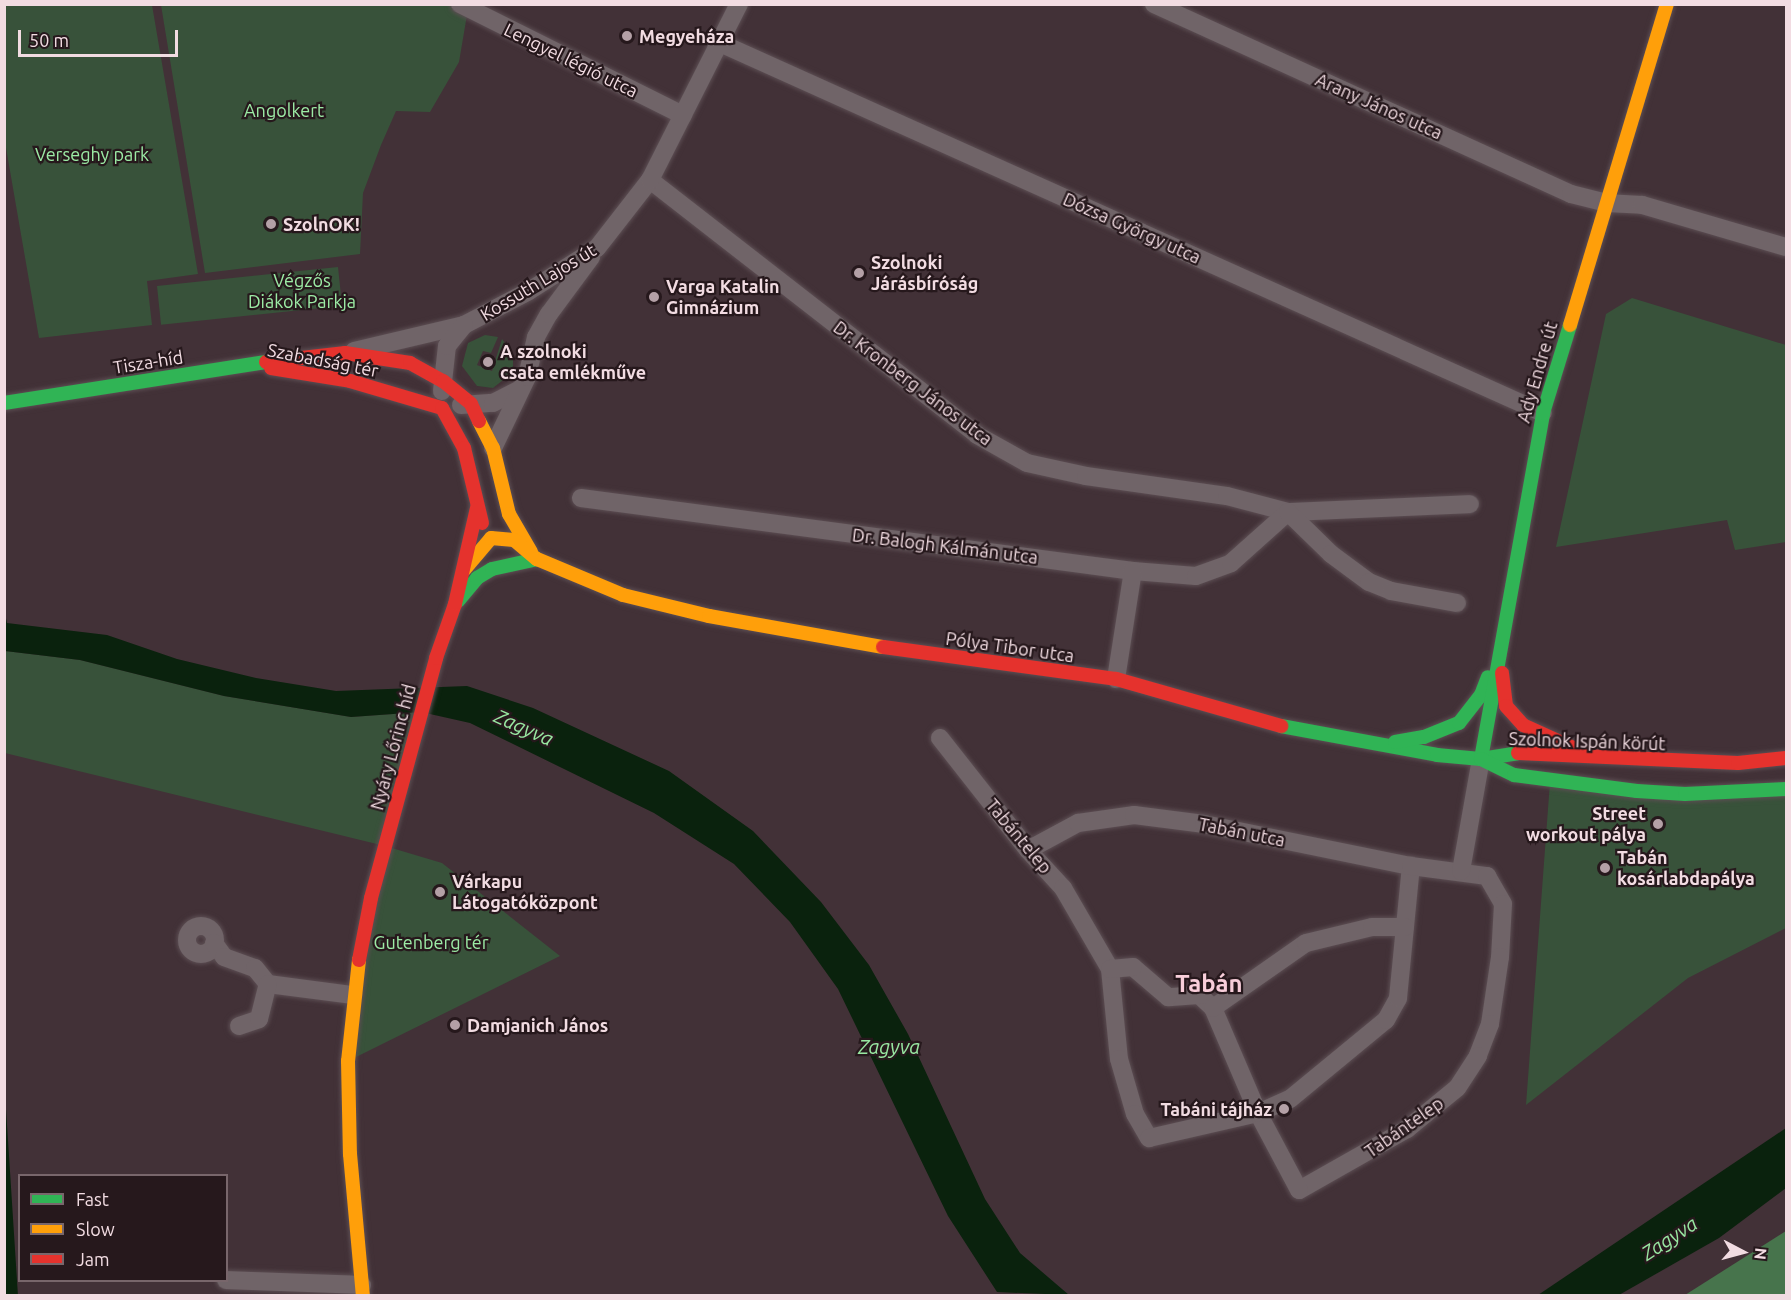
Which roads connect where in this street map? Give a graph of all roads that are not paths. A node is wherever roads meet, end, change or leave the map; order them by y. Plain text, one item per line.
1 (460, 4) edge
2 (739, 4) edge
3 (1154, 4) edge
4 (1663, 6) edge
5 (720, 43) junction
6 (683, 115) junction
7 (650, 180) junction
8 (1606, 203) junction
9 (1786, 247) edge
10 (597, 248) junction
11 (464, 325) junction
12 (345, 353) junction
13 (256, 366) junction
14 (443, 381) junction
15 (519, 390) junction
16 (4, 403) edge
17 (471, 404) junction
18 (442, 408) junction
19 (1542, 413) junction
20 (493, 448) junction
21 (580, 498) dead end
22 (1470, 504) dead end
23 (477, 508) junction
24 (1288, 512) junction
25 (482, 523) junction
26 (491, 538) junction
27 (537, 559) junction
28 (464, 570) junction
29 (1133, 571) junction
30 (1457, 603) dead end
31 (455, 604) junction
32 (1500, 649) junction
33 (1116, 679) junction
34 (940, 738) dead end
35 (1376, 745) junction
36 (1600, 757) junction
37 (1786, 758) edge
38 (1481, 759) junction
39 (1786, 789) edge
40 (1028, 850) junction
41 (1412, 866) junction
42 (1461, 871) junction
43 (1406, 927) junction
44 (214, 943) dead end
45 (1110, 969) junction
46 (268, 984) junction
47 (353, 995) junction
48 (1214, 1008) junction
49 (238, 1026) dead end
50 (1258, 1113) junction
51 (228, 1280) edge
52 (304, 1290) edge
53 (362, 1290) edge

1 - 6 street, Lengyel légió utca
2 - 5 street, Kossuth Lajos út
3 - 8 street, Arany János utca
4 - 8 street, Ady Endre út
5 - 6 street, Kossuth Lajos út
5 - 19 street, Dózsa György utca
6 - 7 street, Kossuth Lajos út
7 - 10 street, Kossuth Lajos út
7 - 24 street, Dr. Kronberg János utca
8 - 9 street, Arany János utca
8 - 19 street, Ady Endre út
10 - 11 street, Kossuth Lajos út
10 - 15 street
11 - 12 street, Kossuth Lajos út
11 - 14 street
12 - 13 street, Szabadság tér
12 - 14 street, Szabadság tér
13 - 16 street, Tisza-híd
13 - 18 street, Szabadság tér
14 - 17 street, Szabadság tér
14 - 18 street
15 - 17 street
15 - 20 street
17 - 18 street
17 - 20 street, Szabadság tér
18 - 23 street
19 - 32 street, Ady Endre út
20 - 25 street
20 - 27 street, Szabadság tér
21 - 29 street, Dr. Balogh Kálmán utca
22 - 24 street, Dr. Kronberg János utca
23 - 25 street, Pólya Tibor utca
23 - 28 street
24 - 29 street, Dr. Balogh Kálmán utca
24 - 30 street, Dr. Kronberg János utca
25 - 26 street, Pólya Tibor utca
25 - 28 street
26 - 27 street, Pólya Tibor utca
26 - 28 street
27 - 31 street
27 - 33 street, Pólya Tibor utca
28 - 31 street, Nyáry Lőrinc híd
29 - 33 street
31 - 47 street, Nyáry Lőrinc híd
32 - 35 street
32 - 36 street
32 - 38 street, Ady Endre út
33 - 35 street, Pólya Tibor utca
34 - 40 street, Tabántelep
35 - 38 street, Pólya Tibor utca
36 - 37 street, Szolnok Ispán körút
36 - 38 street, Szolnok Ispán körút
38 - 39 street, Szolnok Ispán körút
38 - 42 street
40 - 41 street, Tabán utca
40 - 45 street, Tabántelep
41 - 42 street, Tabán utca
41 - 43 street, Tabántelep
42 - 50 street, Tabántelep
43 - 48 street
43 - 50 street, Tabántelep
44 - 46 street
45 - 48 street
45 - 50 street, Tabántelep
46 - 47 street
46 - 49 street
47 - 53 street
48 - 50 street, Tabántelep
51 - 52 street
52 - 53 street

